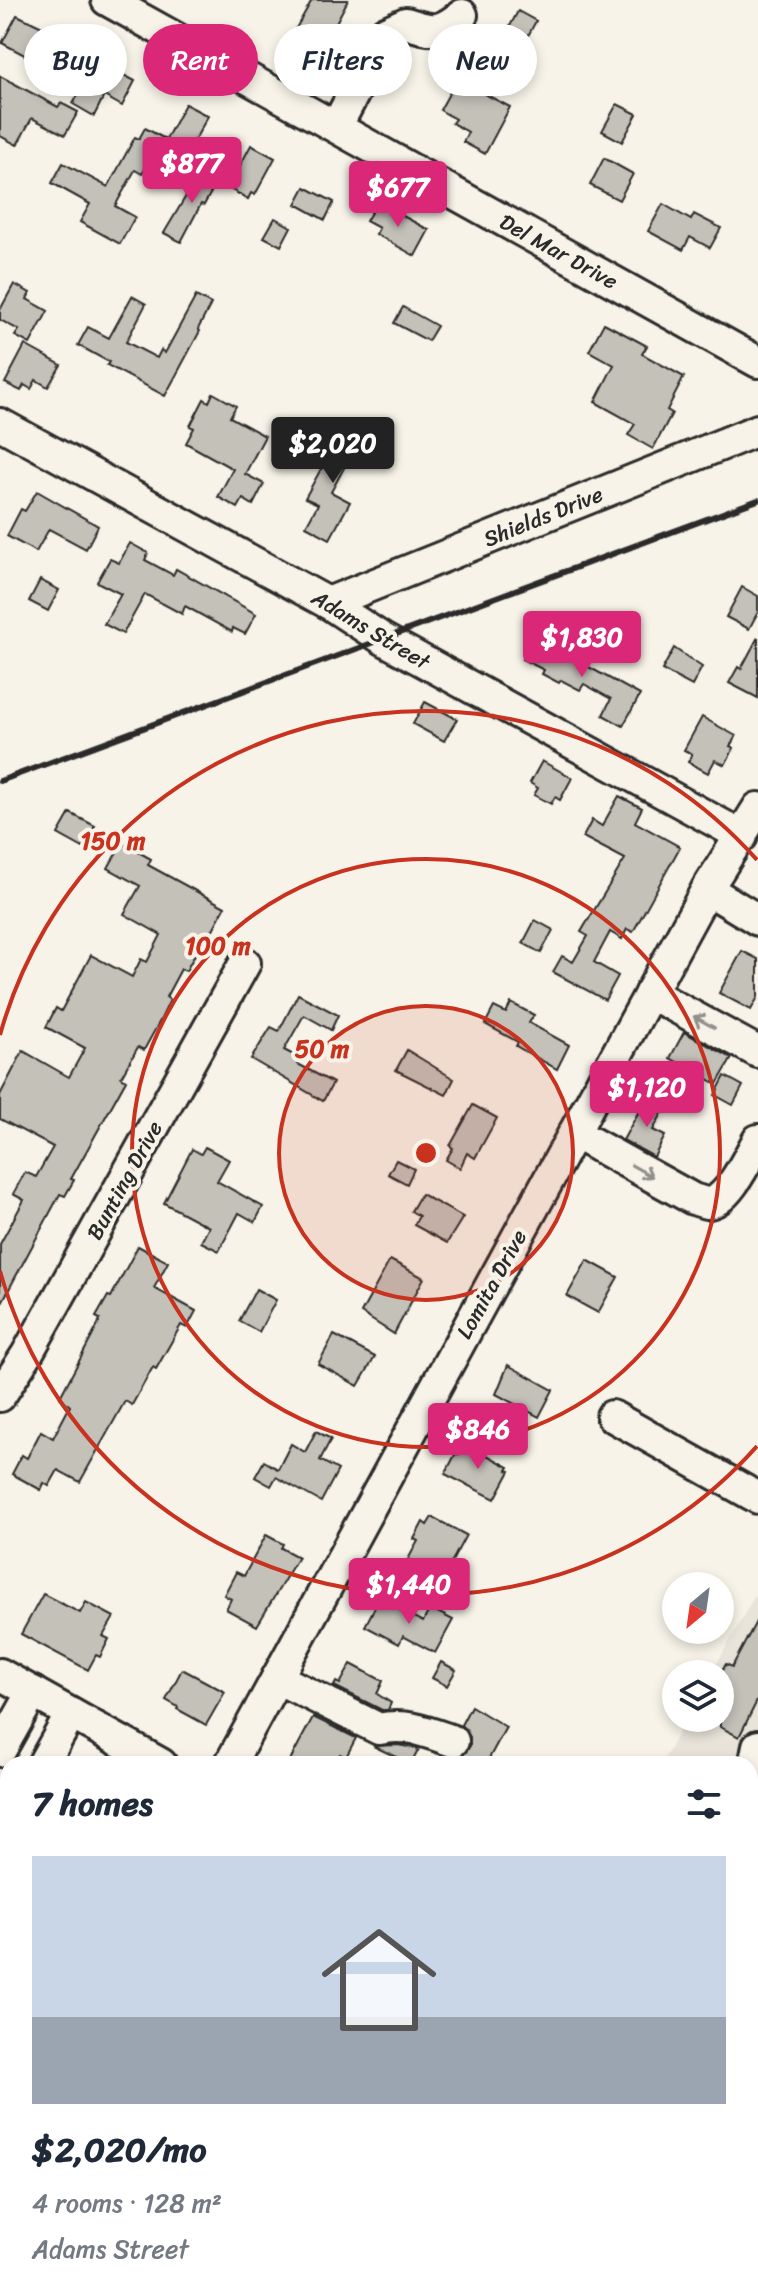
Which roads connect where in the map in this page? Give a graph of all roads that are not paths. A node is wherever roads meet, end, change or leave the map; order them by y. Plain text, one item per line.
1 (107, 0) edge
2 (462, 15) dead end
3 (336, 127) junction
4 (758, 362) edge
5 (0, 424) edge
6 (758, 430) edge
7 (328, 603) junction
8 (758, 808) edge
9 (742, 836) junction
10 (707, 889) junction
11 (758, 920) edge
12 (245, 963) dead end
13 (650, 993) junction
14 (758, 1052) edge
15 (574, 1133) junction
16 (758, 1140) edge
17 (0, 1396) edge
18 (612, 1416) dead end
19 (758, 1498) edge
20 (0, 1674) edge
21 (277, 1678) junction
22 (33, 1692) junction
23 (71, 1714) junction
24 (453, 1741) dead end
25 (0, 1751) edge
26 (47, 1756) edge
27 (147, 1756) edge
28 (234, 1756) edge

1 - 3 street, Del Mar Drive
2 - 3 street
3 - 4 street, Del Mar Drive
5 - 7 street, Adams Street
6 - 7 street, Shields Drive
7 - 9 street, Adams Street
8 - 9 street, Lomita Drive
9 - 10 street, Lomita Drive
10 - 11 street
10 - 13 street, Lomita Drive
12 - 17 street, Bunting Drive
14 -> 13 street
13 - 15 street, Lomita Drive
15 -> 16 street
15 - 21 street, Lomita Drive
18 - 19 street
20 - 22 street
21 - 24 street
21 - 28 street, Lomita Drive
22 - 23 street
22 - 25 street
23 - 26 street
23 - 27 street

